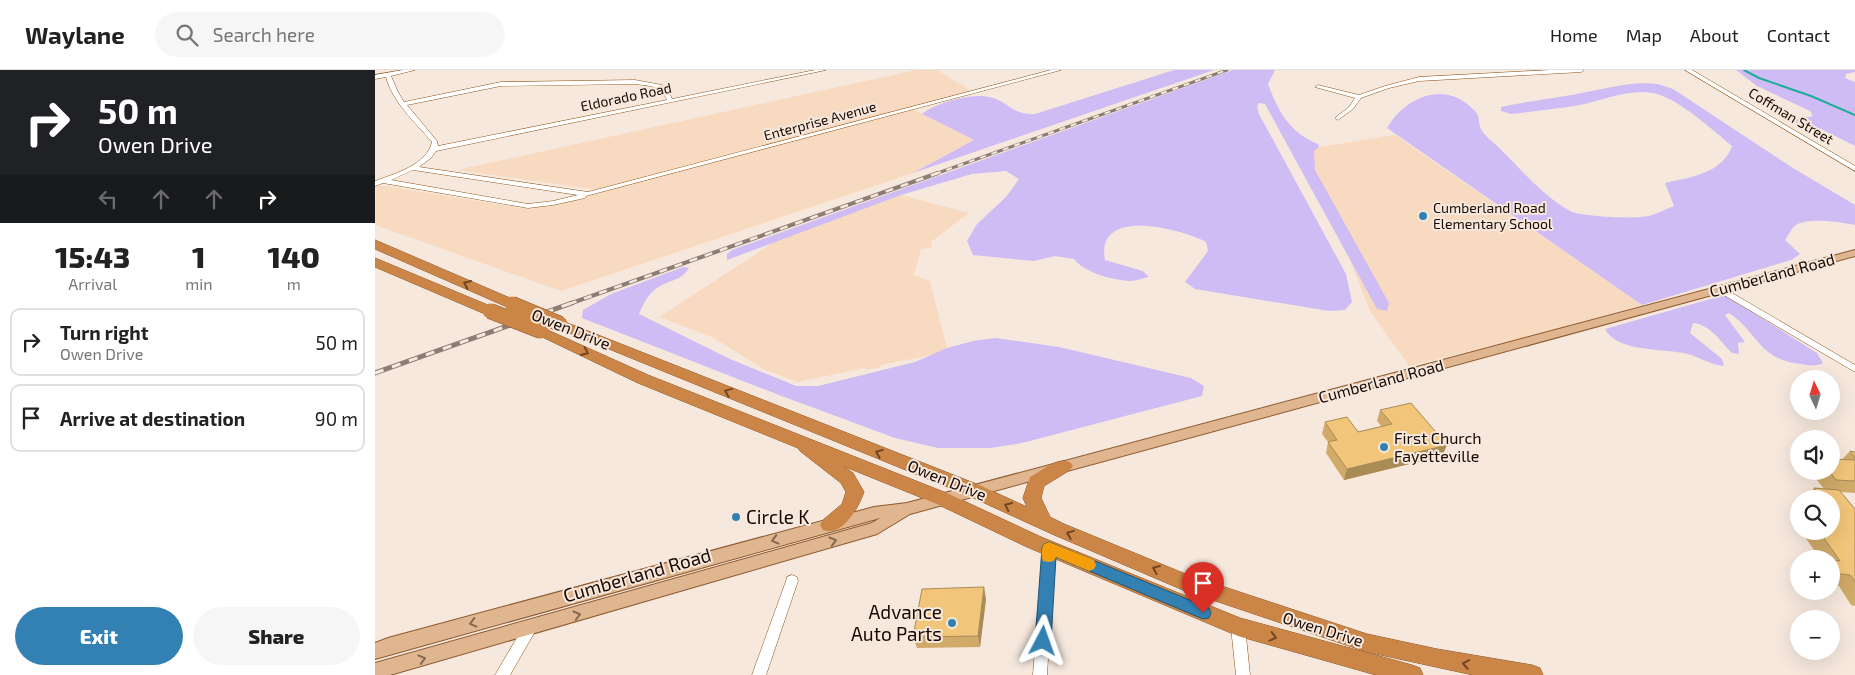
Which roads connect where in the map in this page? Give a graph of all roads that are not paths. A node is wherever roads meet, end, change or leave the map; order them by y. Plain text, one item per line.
1 (412, 70) edge
2 (823, 70) edge
3 (1058, 70) edge
4 (1581, 70) edge
5 (1688, 70) edge
6 (388, 75) junction
7 (375, 77) edge
8 (1318, 87) dead end
9 (1359, 98) junction
10 (669, 101) junction
11 (403, 104) junction
12 (1338, 118) dead end
13 (434, 149) junction
14 (412, 168) junction
15 (1855, 168) edge
16 (379, 183) edge
17 (588, 194) junction
18 (375, 244) edge
19 (1855, 253) edge
20 (375, 262) edge
21 (1720, 289) junction
22 (1855, 369) edge
23 (793, 437) junction
24 (1064, 466) junction
25 (973, 490) junction
26 (943, 499) junction
27 (907, 509) junction
28 (1043, 522) junction
29 (829, 525) junction
30 (1049, 548) junction
31 (792, 581) dead end
32 (1238, 627) junction
33 (530, 628) junction
34 (375, 651) edge
35 (375, 671) edge
36 (502, 675) edge
37 (759, 675) edge
38 (1040, 675) edge
39 (1243, 675) edge
40 (1412, 675) edge
41 (1531, 675) edge

1 - 6 street
2 - 10 street, Eldorado Road
3 - 17 street, Enterprise Avenue
4 - 9 street
5 - 15 street, Coffman Street
6 - 7 street
6 - 11 street
8 - 9 street
9 - 12 street
10 - 11 street
10 - 13 street, Eldorado Road
11 - 13 street
13 - 14 street
14 - 16 street
14 - 17 street, Enterprise Avenue
16 - 17 street, Enterprise Avenue
25 -> 18 highway, Owen Drive, bridge
19 - 21 main road, Cumberland Road
20 -> 23 highway, Owen Drive, bridge
21 - 22 street
21 - 24 main road, Cumberland Road
23 - 26 highway, Owen Drive
23 - 29 highway
24 - 25 main road, Cumberland Road
24 - 28 highway
25 - 26 main road, Cumberland Road
28 -> 25 highway, Owen Drive
26 - 27 main road, Cumberland Road
26 - 30 highway, Owen Drive
27 - 29 main road, Cumberland Road
33 -> 27 main road, Cumberland Road
41 -> 28 highway, Owen Drive
29 -> 34 main road, Cumberland Road
30 - 32 highway, Owen Drive
30 - 38 street
31 - 37 street
32 - 39 street
32 -> 40 highway, Owen Drive
35 -> 33 main road, Cumberland Road
33 - 36 street

